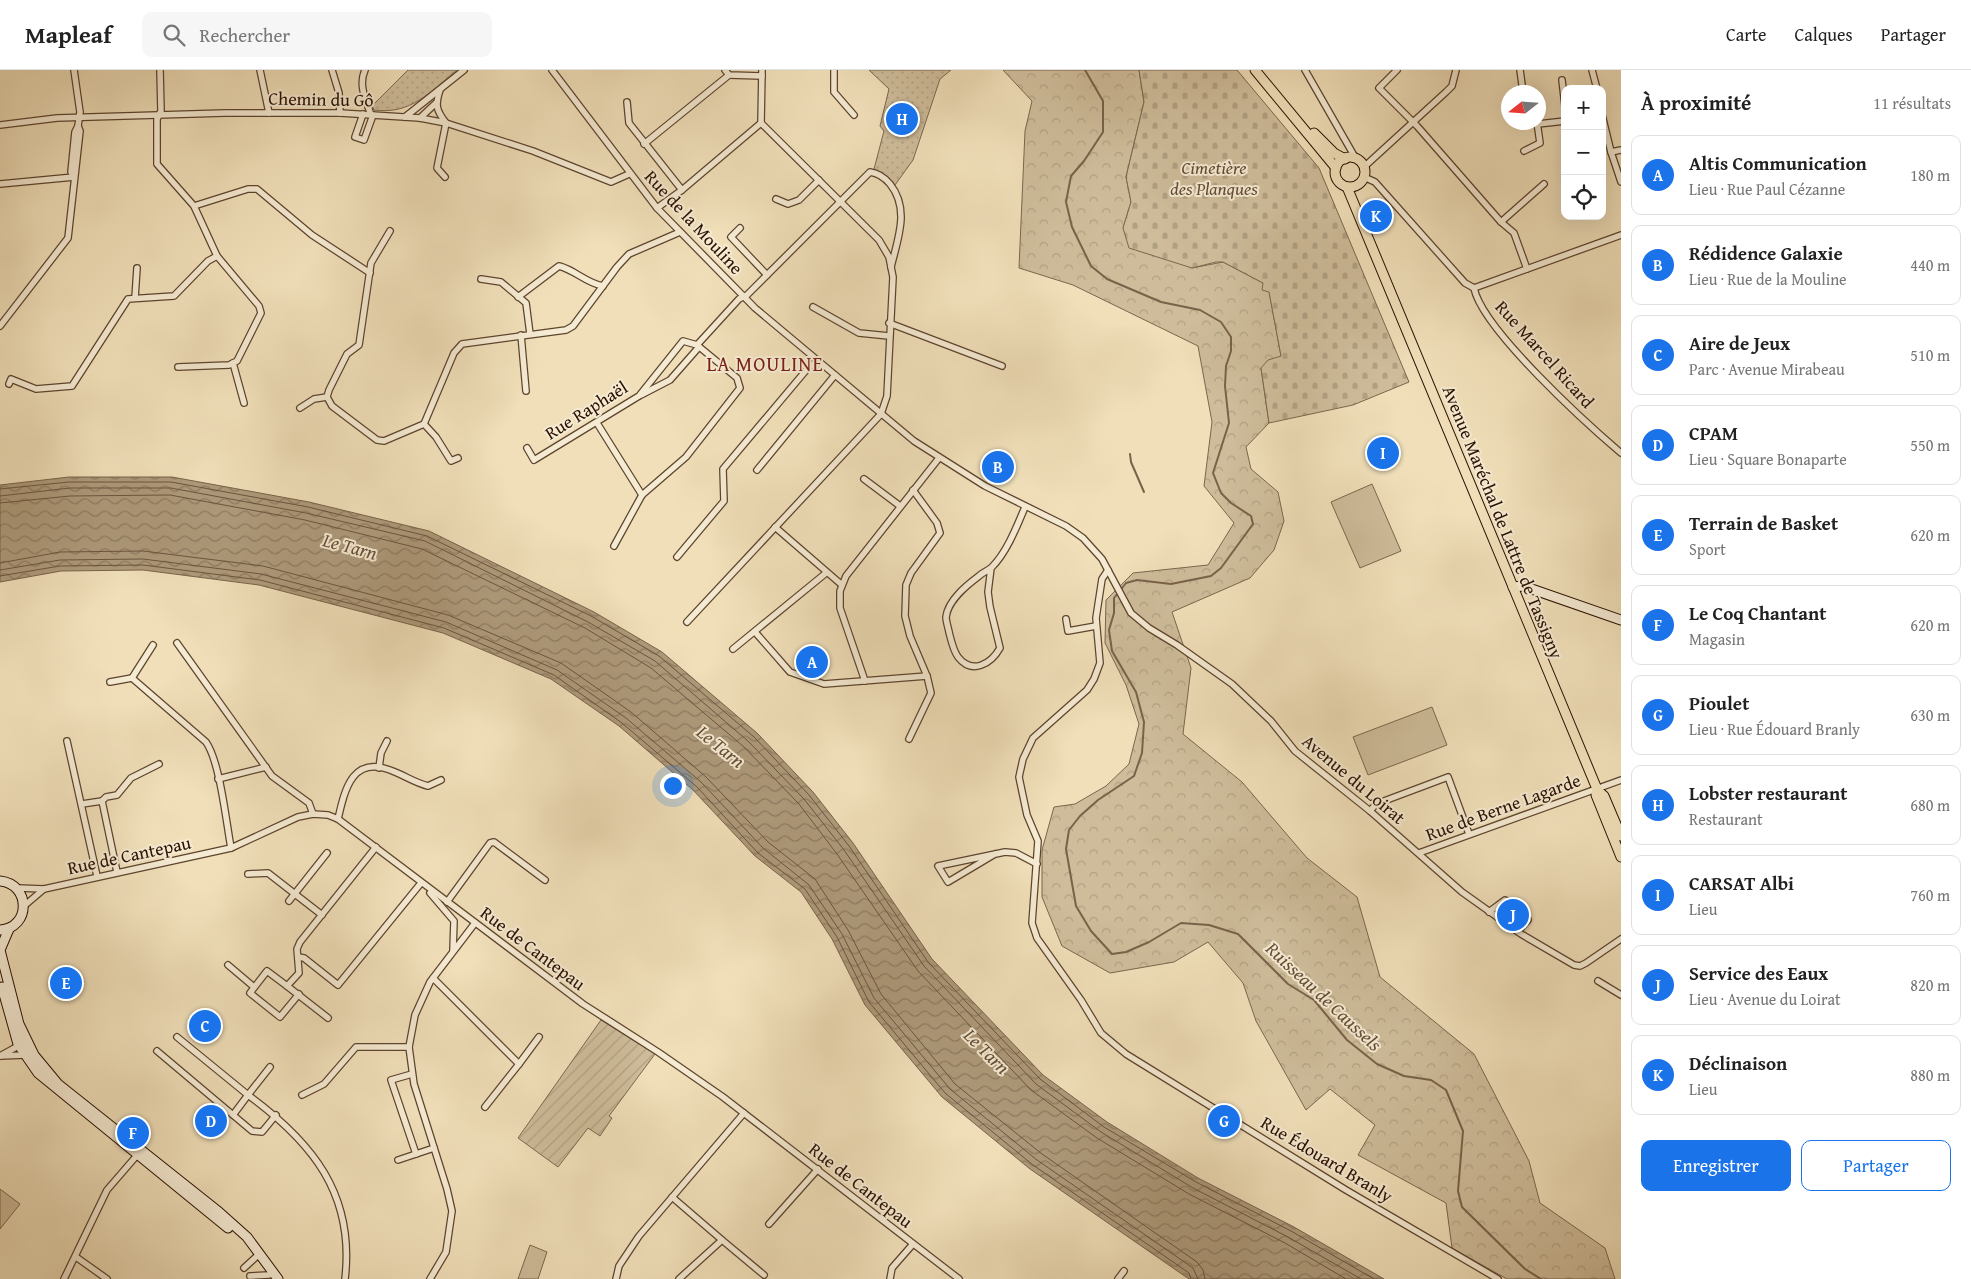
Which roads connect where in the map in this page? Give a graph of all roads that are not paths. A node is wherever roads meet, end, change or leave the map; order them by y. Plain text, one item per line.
1 (74, 70) edge
2 (160, 70) edge
3 (260, 70) edge
4 (332, 70) edge
5 (364, 70) edge
6 (464, 70) edge
7 (552, 70) edge
8 (834, 70) edge
9 (1256, 70) edge
10 (1305, 70) edge
11 (1397, 70) edge
12 (1456, 70) edge
13 (1520, 70) edge
14 (1592, 70) edge
15 (727, 72) edge
16 (762, 73) edge
17 (1562, 80) dead end
18 (1522, 85) edge
19 (1563, 85) edge
20 (1596, 85) edge
21 (440, 90) junction
22 (1281, 100) junction
23 (627, 102) dead end
24 (436, 103) junction
25 (269, 113) junction
26 (340, 114) junction
27 (363, 114) junction
28 (159, 115) junction
29 (372, 115) junction
30 (854, 115) dead end
31 (79, 117) junction
32 (405, 117) junction
33 (420, 118) junction
34 (1561, 121) edge
35 (1546, 122) edge
36 (446, 123) junction
37 (761, 123) junction
38 (1413, 124) junction
39 (0, 125) edge
40 (1539, 130) edge
41 (1606, 130) edge
42 (644, 144) junction
43 (1621, 150) edge
44 (1524, 151) dead end
45 (1611, 152) junction
46 (1350, 159) junction
47 (1336, 168) junction
48 (629, 174) junction
49 (74, 177) junction
50 (445, 178) dead end
51 (1359, 179) junction
52 (819, 180) junction
53 (1621, 182) edge
54 (0, 184) edge
55 (1544, 184) dead end
56 (682, 190) junction
57 (776, 199) dead end
58 (840, 201) junction
59 (194, 206) junction
60 (657, 208) junction
61 (1501, 222) junction
62 (740, 228) dead end
63 (390, 231) dead end
64 (680, 232) junction
65 (1621, 235) edge
66 (217, 256) junction
67 (137, 268) dead end
68 (891, 268) junction
69 (1527, 269) junction
70 (370, 272) junction
71 (767, 275) junction
72 (480, 279) dead end
73 (603, 286) junction
74 (1474, 288) junction
75 (518, 297) junction
76 (742, 297) junction
77 (135, 298) junction
78 (813, 307) dead end
79 (889, 323) junction
80 (0, 326) edge
81 (530, 334) junction
82 (521, 335) junction
83 (889, 336) junction
84 (698, 346) junction
85 (818, 361) junction
86 (233, 363) junction
87 (1002, 366) dead end
88 (178, 367) dead end
89 (835, 375) junction
90 (9, 384) dead end
91 (526, 391) dead end
92 (639, 396) junction
93 (327, 397) junction
94 (244, 403) dead end
95 (300, 408) dead end
96 (881, 414) junction
97 (424, 424) junction
98 (597, 424) junction
99 (527, 448) dead end
100 (1621, 453) edge
101 (458, 458) dead end
102 (939, 458) junction
103 (757, 470) dead end
104 (864, 479) dead end
105 (913, 490) junction
106 (642, 495) junction
107 (900, 506) junction
108 (1025, 507) junction
109 (775, 527) junction
110 (614, 546) dead end
111 (677, 557) dead end
112 (991, 568) junction
113 (1108, 570) junction
114 (826, 573) junction
115 (842, 585) junction
116 (1513, 587) junction
117 (1130, 613) joint
118 (1066, 619) dead end
119 (1621, 620) edge
120 (687, 622) dead end
121 (1096, 626) junction
122 (755, 632) junction
123 (178, 643) dead end
124 (153, 645) dead end
125 (733, 648) dead end
126 (927, 676) junction
127 (132, 678) junction
128 (865, 680) junction
129 (110, 682) dead end
130 (909, 739) dead end
131 (67, 741) dead end
132 (387, 741) dead end
133 (159, 764) dead end
134 (266, 767) junction
135 (379, 768) junction
136 (218, 779) junction
137 (441, 780) dead end
138 (1621, 780) edge
139 (1597, 790) junction
140 (102, 801) junction
141 (82, 804) junction
142 (1370, 810) junction
143 (312, 814) junction
144 (338, 819) junction
145 (1469, 834) junction
146 (1621, 836) edge
147 (376, 847) junction
148 (231, 848) junction
149 (327, 853) dead end
150 (1419, 853) junction
151 (996, 854) junction
152 (1621, 857) edge
153 (1037, 864) junction
154 (117, 872) junction
155 (248, 874) dead end
156 (97, 876) junction
157 (545, 880) dead end
158 (0, 881) edge
159 (421, 882) junction
160 (18, 888) junction
161 (44, 890) junction
162 (295, 894) junction
163 (289, 902) dead end
164 (447, 902) junction
165 (24, 906) junction
166 (1489, 912) junction
167 (322, 915) junction
168 (475, 923) junction
169 (5, 929) edge
170 (1518, 931) junction
171 (1621, 939) edge
172 (453, 952) junction
173 (298, 957) junction
174 (228, 965) dead end
175 (0, 978) edge
176 (433, 978) junction
177 (1598, 981) dead end
178 (287, 986) junction
179 (254, 987) junction
180 (299, 994) junction
181 (1621, 995) edge
182 (328, 1018) dead end
183 (18, 1024) junction
184 (177, 1037) dead end
185 (538, 1037) dead end
186 (409, 1047) junction
187 (23, 1049) junction
188 (157, 1051) dead end
189 (0, 1056) edge
190 (520, 1064) junction
191 (270, 1067) dead end
192 (412, 1074) junction
193 (52, 1078) junction
194 (248, 1095) junction
195 (302, 1095) dead end
196 (485, 1107) dead end
197 (744, 1113) junction
198 (276, 1115) junction
199 (233, 1116) junction
200 (434, 1148) junction
201 (139, 1152) junction
202 (416, 1154) junction
203 (398, 1160) dead end
204 (818, 1169) junction
205 (672, 1197) junction
206 (769, 1224) dead end
207 (722, 1240) junction
208 (913, 1244) junction
209 (76, 1257) junction
210 (256, 1257) junction
211 (244, 1268) dead end
212 (1124, 1271) dead end
213 (764, 1275) dead end
214 (250, 1276) dead end
215 (270, 1277) edge
216 (64, 1279) edge
217 (107, 1279) edge
218 (278, 1279) edge
219 (345, 1279) edge
220 (430, 1279) edge
221 (616, 1279) edge
222 (679, 1279) edge
223 (890, 1279) edge
224 (959, 1279) edge
225 (1118, 1279) edge
226 (1498, 1279) edge

1 - 31 street
2 - 28 street
3 - 25 street
4 - 26 street
5 - 29 street
6 - 21 street
7 - 48 street, Rue de la Mouline
8 - 30 street
9 - 22 main road
10 - 46 street
11 - 38 street
12 - 38 street
13 - 18 street
14 - 20 street
15 - 16 street
15 - 42 street
16 - 37 street
17 - 19 street
21 - 24 street
21 - 32 street
22 - 46 main road
22 - 47 main road
23 - 42 street
24 - 33 street
24 - 36 street
25 - 26 street, Chemin du Gô
25 - 28 street, Chemin du Gô
26 - 27 street, Chemin du Gô
27 - 29 street, Chemin du Gô
27 - 29 street
28 - 31 street, Chemin du Gô
28 - 59 street
29 - 32 street, Chemin du Gô
31 - 39 street, Chemin du Gô
31 - 49 street
32 - 33 street, Chemin du Gô
33 - 36 street, Chemin du Gô
34 - 35 street
36 - 48 street, Chemin du Gô
36 - 50 street
37 - 52 street
37 - 56 street
38 - 51 street
38 - 61 street
40 - 44 street
41 - 45 street
42 - 56 street
43 - 45 street
45 - 53 street
46 - 47 main road
46 - 51 main road
47 - 51 main road
48 - 60 street, Rue de la Mouline
49 - 54 street
49 - 80 street
51 - 74 street, Rue Marcel Ricard
51 - 116 main road, Avenue Maréchal de Lattre de Tassigny
52 - 57 street
52 - 58 street
55 - 61 street
56 - 60 street
58 - 68 street
58 - 68 street
58 - 71 street
59 - 66 street
59 - 70 street
60 - 64 street, Rue de la Mouline
61 - 69 street
62 - 71 street
63 - 70 street
64 - 73 street
64 - 76 street, Rue de la Mouline
65 - 69 street
66 - 77 street
66 - 86 street
67 - 77 street
68 - 79 street
69 - 74 street
70 - 93 street
71 - 76 street
72 - 75 street
73 - 75 street
73 - 81 street
74 - 100 street, Rue Marcel Ricard
75 - 81 street
76 - 84 street
76 - 85 street, Rue de la Mouline
77 - 90 street
78 - 83 street
79 - 83 street
79 - 87 street
81 - 82 street
82 - 91 street
82 - 97 street
83 - 96 street
84 - 92 street
84 - 92 street, Rue Raphaël
84 - 106 street
85 - 89 street, Rue de la Mouline
85 - 111 street
86 - 88 street
86 - 94 street
89 - 96 street, Rue de la Mouline
89 - 103 street
92 - 98 street, Rue Raphaël
93 - 95 street
93 - 97 street
96 - 102 street, Rue de la Mouline
96 - 109 street
97 - 101 street
98 - 99 street, Rue Raphaël
98 - 106 street
102 - 105 street
102 - 108 street, Rue de la Mouline
104 - 107 street
105 - 107 street
105 - 126 street
106 - 110 street
107 - 115 street
108 - 112 street
108 - 113 street, Rue de la Mouline
109 - 114 street
109 - 120 street
112 - 112 street
113 - 117 street, Rue de la Mouline
113 - 121 street, Rue Édouard Branly
114 - 115 street
114 - 122 street
115 - 128 street
116 - 119 main road
116 - 139 main road, Avenue Maréchal de Lattre de Tassigny
117 - 142 street, Avenue du Loirat
118 - 121 street
121 - 153 street, Rue Édouard Branly
122 - 125 street
122 - 128 street
123 - 134 street
124 - 127 street
126 - 128 street
126 - 130 street
127 - 129 street
127 - 136 street
131 - 141 street
132 - 135 street
133 - 140 street
134 - 136 street
134 - 143 street
135 - 137 street
135 - 144 street
136 - 148 street
138 - 139 street, Rue de Berne Lagarde
139 - 145 street, Rue de Berne Lagarde
139 - 146 main road
139 - 152 main road, Avenue Maréchal de Lattre de Tassigny
140 - 141 street
140 - 154 street
141 - 156 street
142 - 145 street
142 - 150 street, Avenue du Loirat
143 - 144 street, Rue de Cantepau
143 - 148 street, Rue de Cantepau
144 - 147 street, Rue de Cantepau
145 - 150 street, Rue de Berne Lagarde
147 - 159 street, Rue de Cantepau
147 - 167 street
148 - 154 street, Rue de Cantepau
149 - 162 street
150 - 166 street, Avenue du Loirat
151 - 151 street
151 - 153 street
153 - 226 street, Rue Édouard Branly
154 - 156 street, Rue de Cantepau
155 - 162 street
156 - 161 street, Rue de Cantepau
157 - 164 street
158 - 160 main road
159 - 164 street, Rue de Cantepau
159 - 172 street
159 - 173 street
160 - 161 street, Rue de Cantepau
160 - 165 main road
161 - 165 street, Rue de Cantepau
162 - 163 street
162 - 167 street
164 - 168 street, Rue de Cantepau
165 - 169 main road
166 - 170 street, Avenue du Loirat
166 - 170 street
167 - 173 street
168 - 172 street
168 - 197 street, Rue de Cantepau
169 - 183 main road
170 - 171 street, Avenue du Loirat
172 - 176 street
173 - 178 street
174 - 179 street
175 - 187 main road
176 - 186 street
176 - 190 street
177 - 181 street
178 - 179 street
178 - 180 street
179 - 180 street
180 - 182 street
183 - 187 street
183 - 193 main road
184 - 194 street
185 - 190 street
186 - 192 street
186 - 195 street
187 - 189 street
187 - 189 street
187 - 193 street
187 - 201 main road
188 - 199 street
190 - 196 street
191 - 194 street
192 - 200 street
192 - 202 street
193 - 201 main road
194 - 198 street
194 - 199 street
197 - 204 street, Rue de Cantepau
197 - 205 street
198 - 199 street
198 - 219 street
200 - 202 street
200 - 220 street
201 - 209 street
201 - 210 main road
201 - 218 main road
202 - 203 street
204 - 206 street
204 - 208 street, Rue de Cantepau
205 - 207 street
205 - 221 street
207 - 213 street
207 - 222 street
208 - 223 street
208 - 224 street, Rue de Cantepau
209 - 216 street
209 - 217 street
210 - 211 street
210 - 215 main road
212 - 225 street
214 - 215 street

